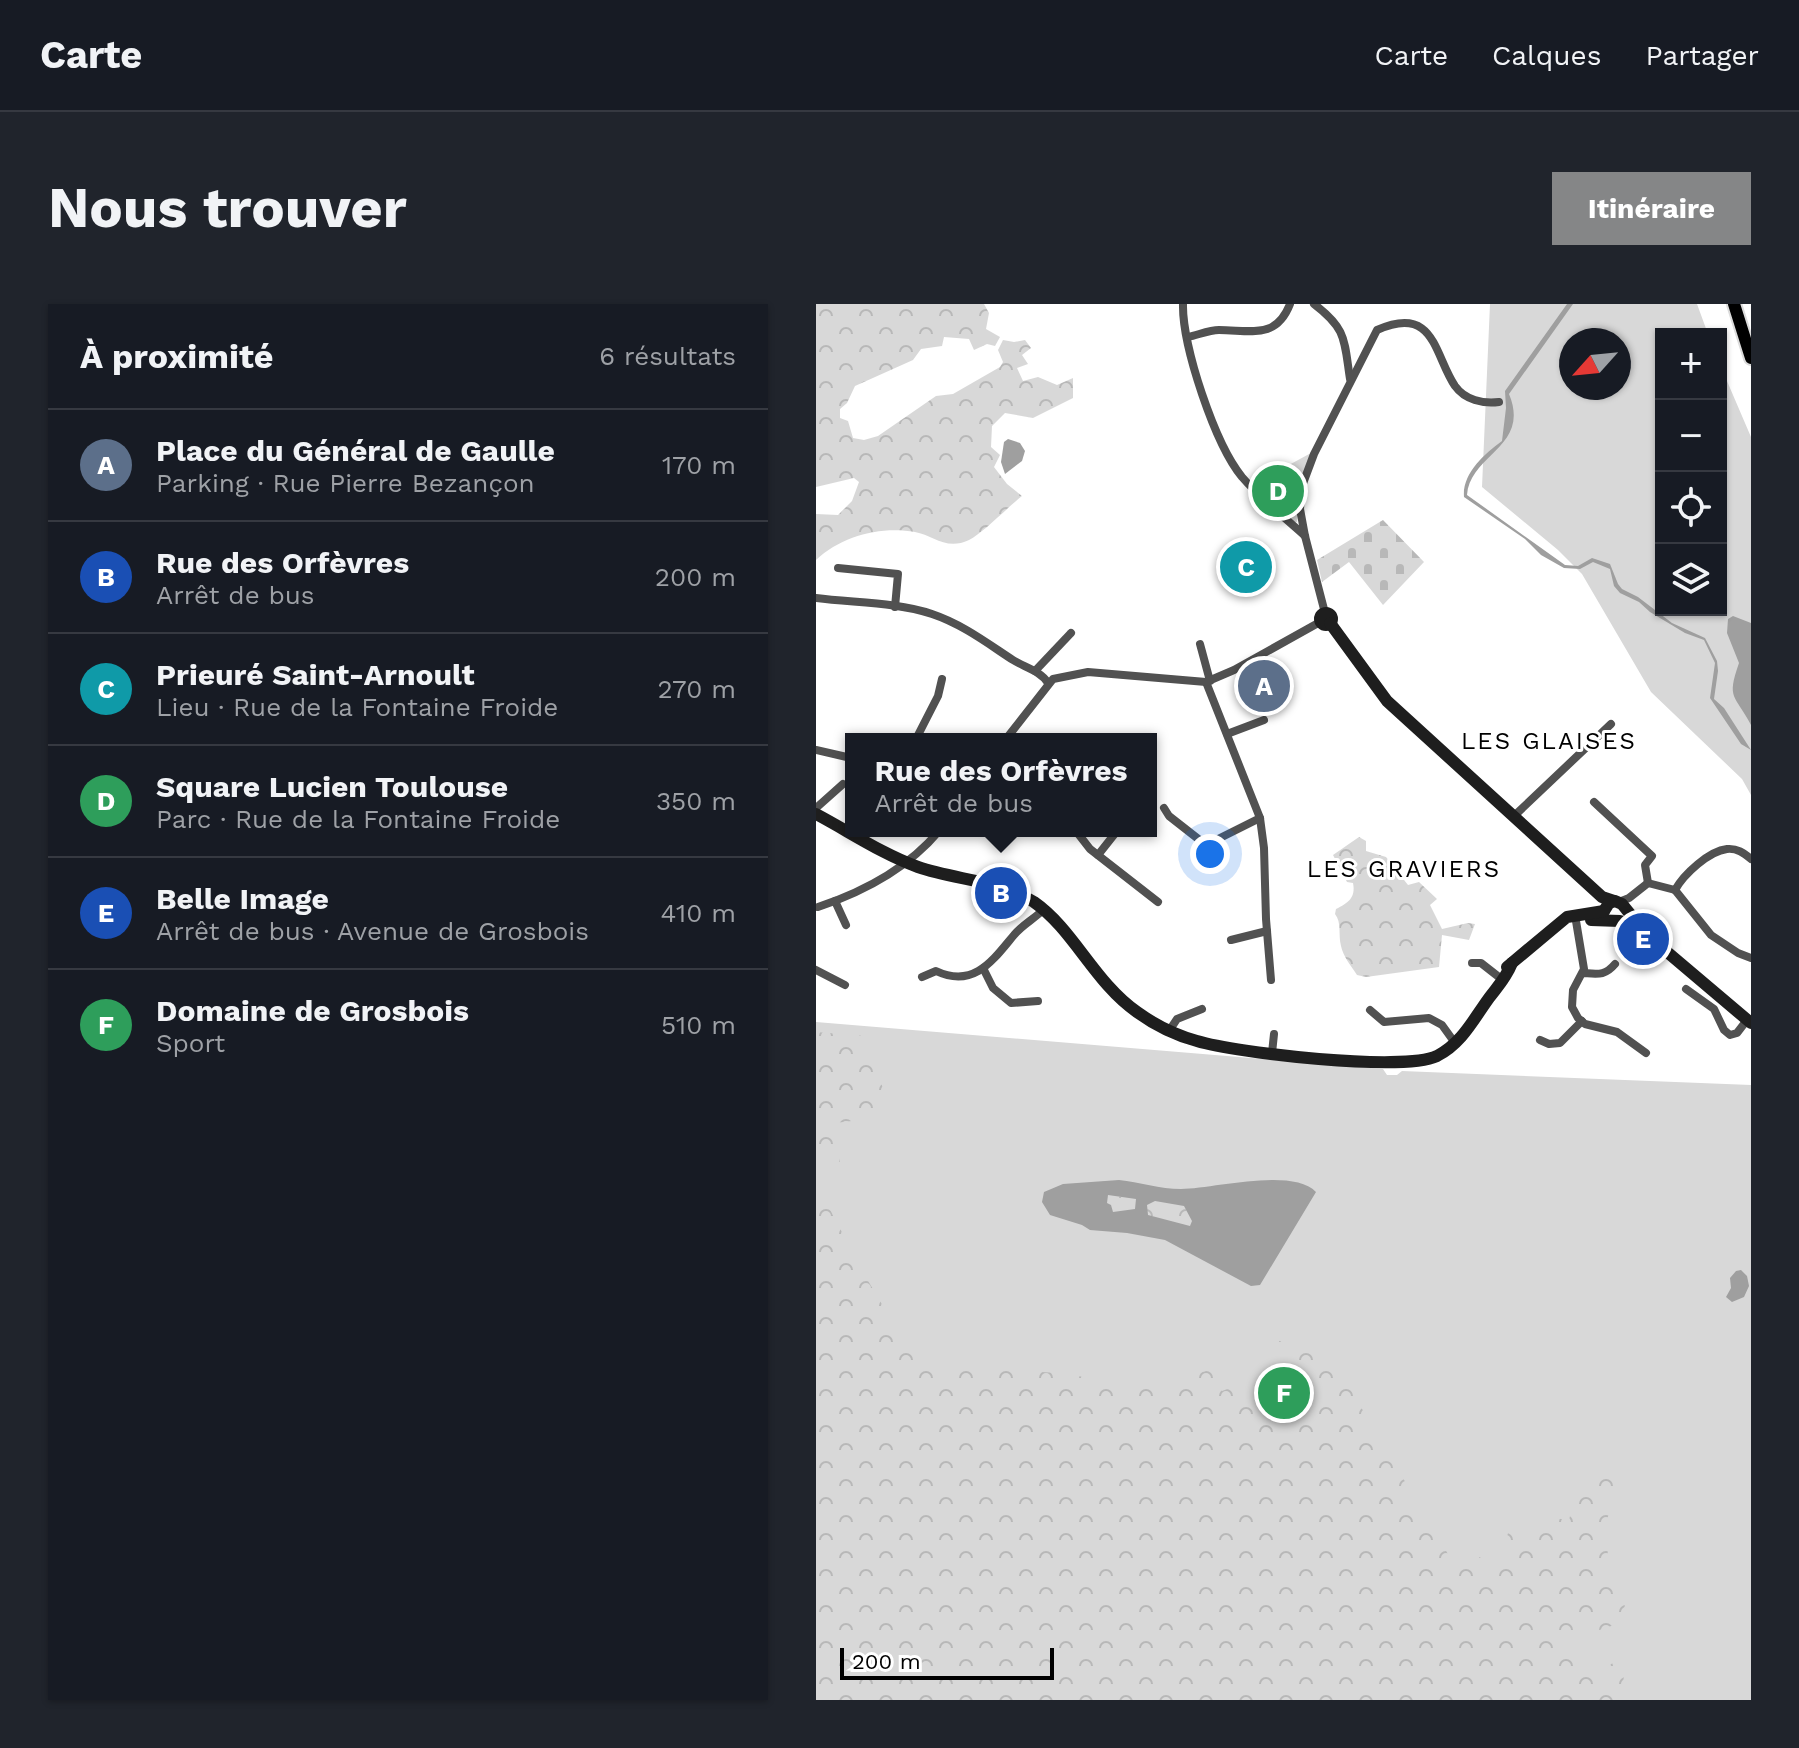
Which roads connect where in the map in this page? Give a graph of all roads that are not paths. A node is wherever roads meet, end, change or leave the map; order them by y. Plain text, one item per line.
1 (1183, 304) edge
2 (1290, 304) edge
3 (1314, 304) edge
4 (1734, 304) edge
5 (1188, 337) junction
6 (1751, 358) edge
7 (1351, 380) junction
8 (1499, 402) dead end
9 (1305, 536) junction
10 (838, 568) dead end
11 (816, 598) edge
12 (895, 607) junction
13 (1325, 619) junction
14 (1071, 633) dead end
15 (1200, 644) dead end
16 (1035, 671) junction
17 (942, 679) dead end
18 (1208, 681) junction
19 (1048, 683) junction
20 (1264, 720) dead end
21 (1611, 724) dead end
22 (919, 733) edge
23 (1010, 733) edge
24 (1227, 734) junction
25 (816, 750) edge
26 (845, 757) edge
27 (843, 784) dead end
28 (1594, 802) dead end
29 (816, 808) edge
30 (1164, 808) dead end
31 (816, 814) edge
32 (1513, 817) junction
33 (1260, 818) junction
34 (845, 830) edge
35 (857, 837) edge
36 (932, 837) edge
37 (1082, 837) edge
38 (1112, 837) edge
39 (1098, 855) junction
40 (1751, 859) edge
41 (904, 861) junction
42 (1648, 883) junction
43 (1675, 890) junction
44 (835, 901) junction
45 (1158, 902) dead end
46 (1615, 907) junction
47 (817, 908) edge
48 (1043, 910) junction
49 (1575, 918) junction
50 (846, 925) dead end
51 (1267, 931) junction
52 (1231, 940) dead end
53 (1751, 958) edge
54 (1472, 963) dead end
55 (1615, 964) dead end
56 (983, 968) junction
57 (816, 970) edge
58 (1583, 973) junction
59 (922, 977) dead end
60 (1271, 980) dead end
61 (1501, 980) junction
62 (845, 985) dead end
63 (1686, 989) dead end
64 (1038, 1001) dead end
65 (1202, 1009) dead end
66 (1370, 1010) dead end
67 (1582, 1021) junction
68 (1749, 1022) edge
69 (1169, 1031) junction
70 (1274, 1034) dead end
71 (1540, 1040) dead end
72 (1455, 1043) junction
73 (1272, 1053) junction
74 (1646, 1053) dead end

1 - 5 street
2 - 5 street
3 - 7 street
4 - 6 main road
5 - 9 street
7 - 8 street
7 - 9 street
9 - 13 street
10 - 12 street
11 - 12 street
12 - 16 street
13 - 18 street
13 - 32 street
14 - 16 street
15 - 18 street
16 - 19 street
17 - 22 street
18 - 19 street
18 - 24 street
19 - 23 street
20 - 24 street
21 - 32 street
24 - 33 street
25 - 26 street
27 - 29 street
28 - 42 street
30 - 33 street
31 - 34 street
32 - 46 street
33 - 51 street
35 - 41 street
36 - 41 street
37 - 39 street
38 - 39 street
39 - 45 street
40 - 43 street
41 - 44 street
41 - 48 street
42 - 43 street
42 - 46 street
43 - 53 street
44 - 47 street
44 - 50 street
46 - 49 street
46 - 68 street
48 - 56 street
48 - 69 street
49 - 58 street
49 - 61 street
51 - 52 street
51 - 60 street
54 - 61 street
55 - 58 street
56 - 59 street
56 - 64 street
57 - 62 street
58 - 67 street
61 - 72 street
63 - 68 street
65 - 69 street
66 - 72 street
67 - 71 street
67 - 74 street
69 - 73 street
70 - 73 street
72 - 73 street

